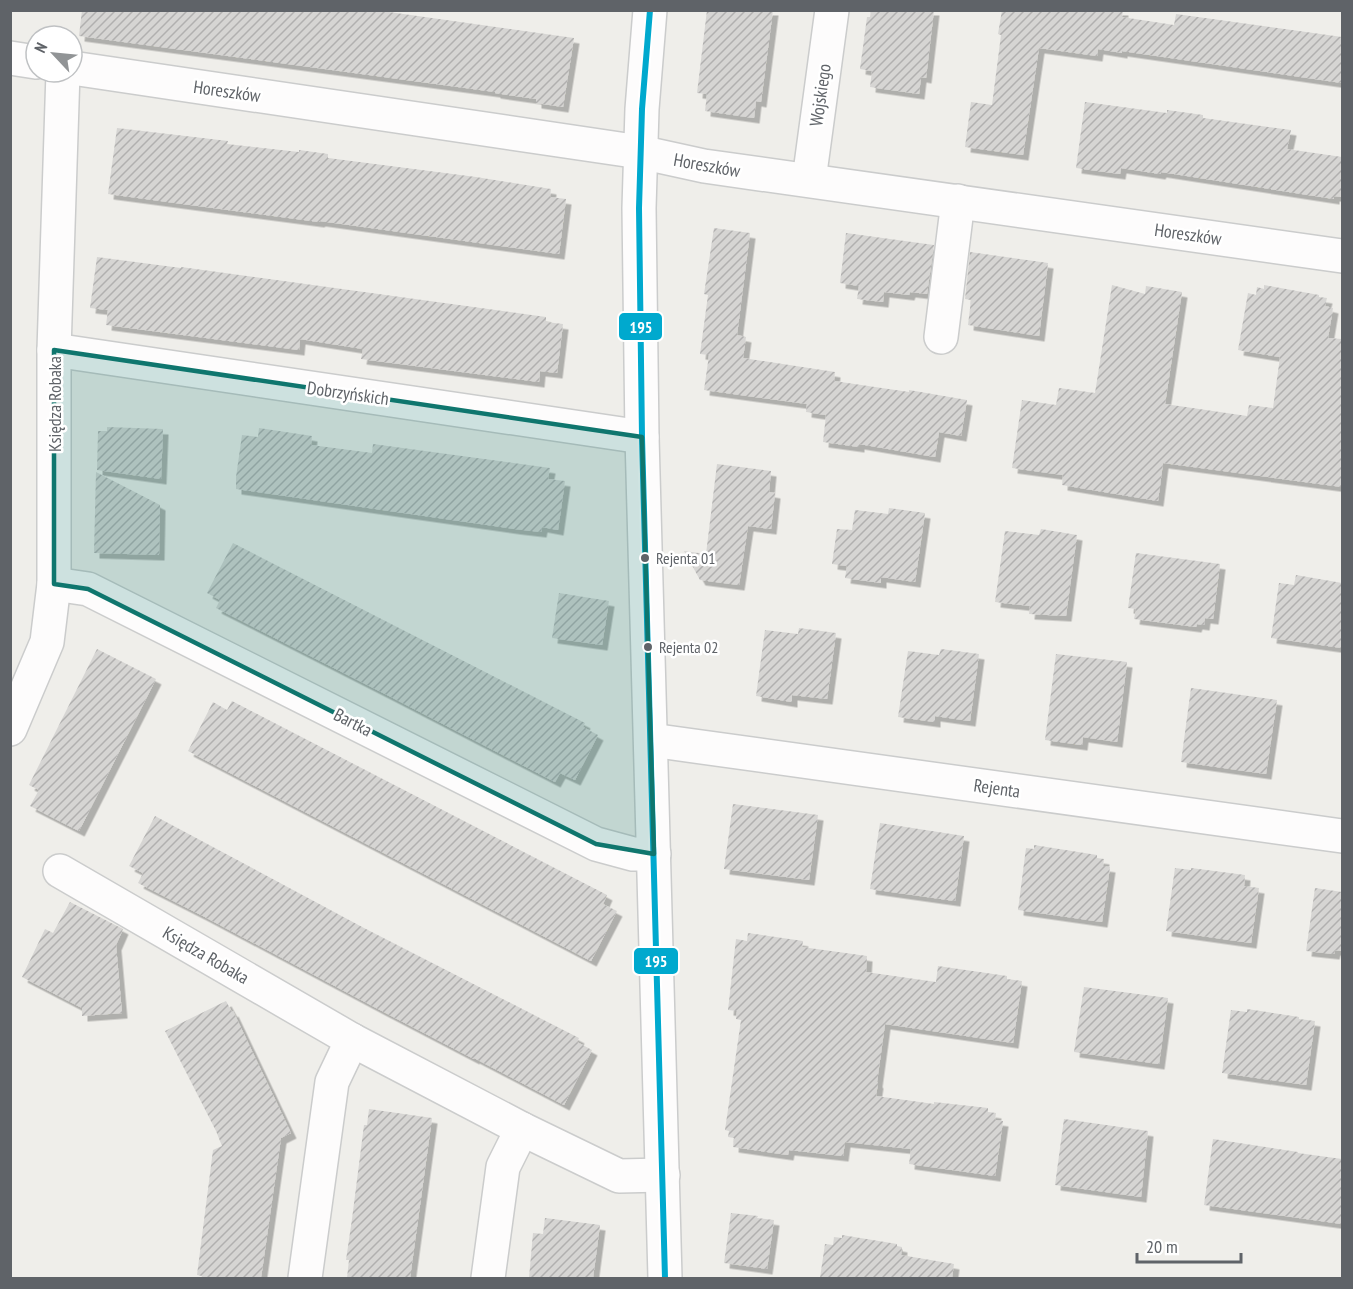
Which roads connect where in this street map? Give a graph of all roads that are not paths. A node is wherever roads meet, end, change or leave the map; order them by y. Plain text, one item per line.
1 (650, 10) edge
2 (832, 10) edge
3 (84, 70) edge
4 (63, 84) edge
5 (640, 152) junction
6 (809, 180) junction
7 (958, 201) junction
8 (1342, 256) edge
9 (941, 337) dead end
10 (54, 350) junction
11 (642, 437) junction
12 (54, 584) junction
13 (10, 729) edge
14 (651, 740) junction
15 (1342, 836) edge
16 (654, 854) junction
17 (60, 871) dead end
18 (352, 1040) junction
19 (522, 1129) junction
20 (663, 1175) junction
21 (305, 1278) edge
22 (488, 1278) edge
23 (665, 1278) edge

1 - 5 street
2 - 6 street, Wojskiego
3 - 5 street, Horeszków
4 - 10 street, Księdza Robaka
5 - 6 street, Horeszków
5 - 11 street
6 - 7 street, Horeszków
7 - 8 street, Horeszków
7 - 9 street
10 - 11 street, Dobrzyńskich
10 - 12 street, Księdza Robaka
11 - 14 street
12 - 13 street, Księdza Robaka
12 - 16 street, Bartka
14 - 15 street, Rejenta
14 - 16 street
16 - 20 street
17 - 18 street, Księdza Robaka
18 - 19 street, Księdza Robaka
18 - 21 street
19 - 20 street, Księdza Robaka
19 - 22 street
20 - 23 street

